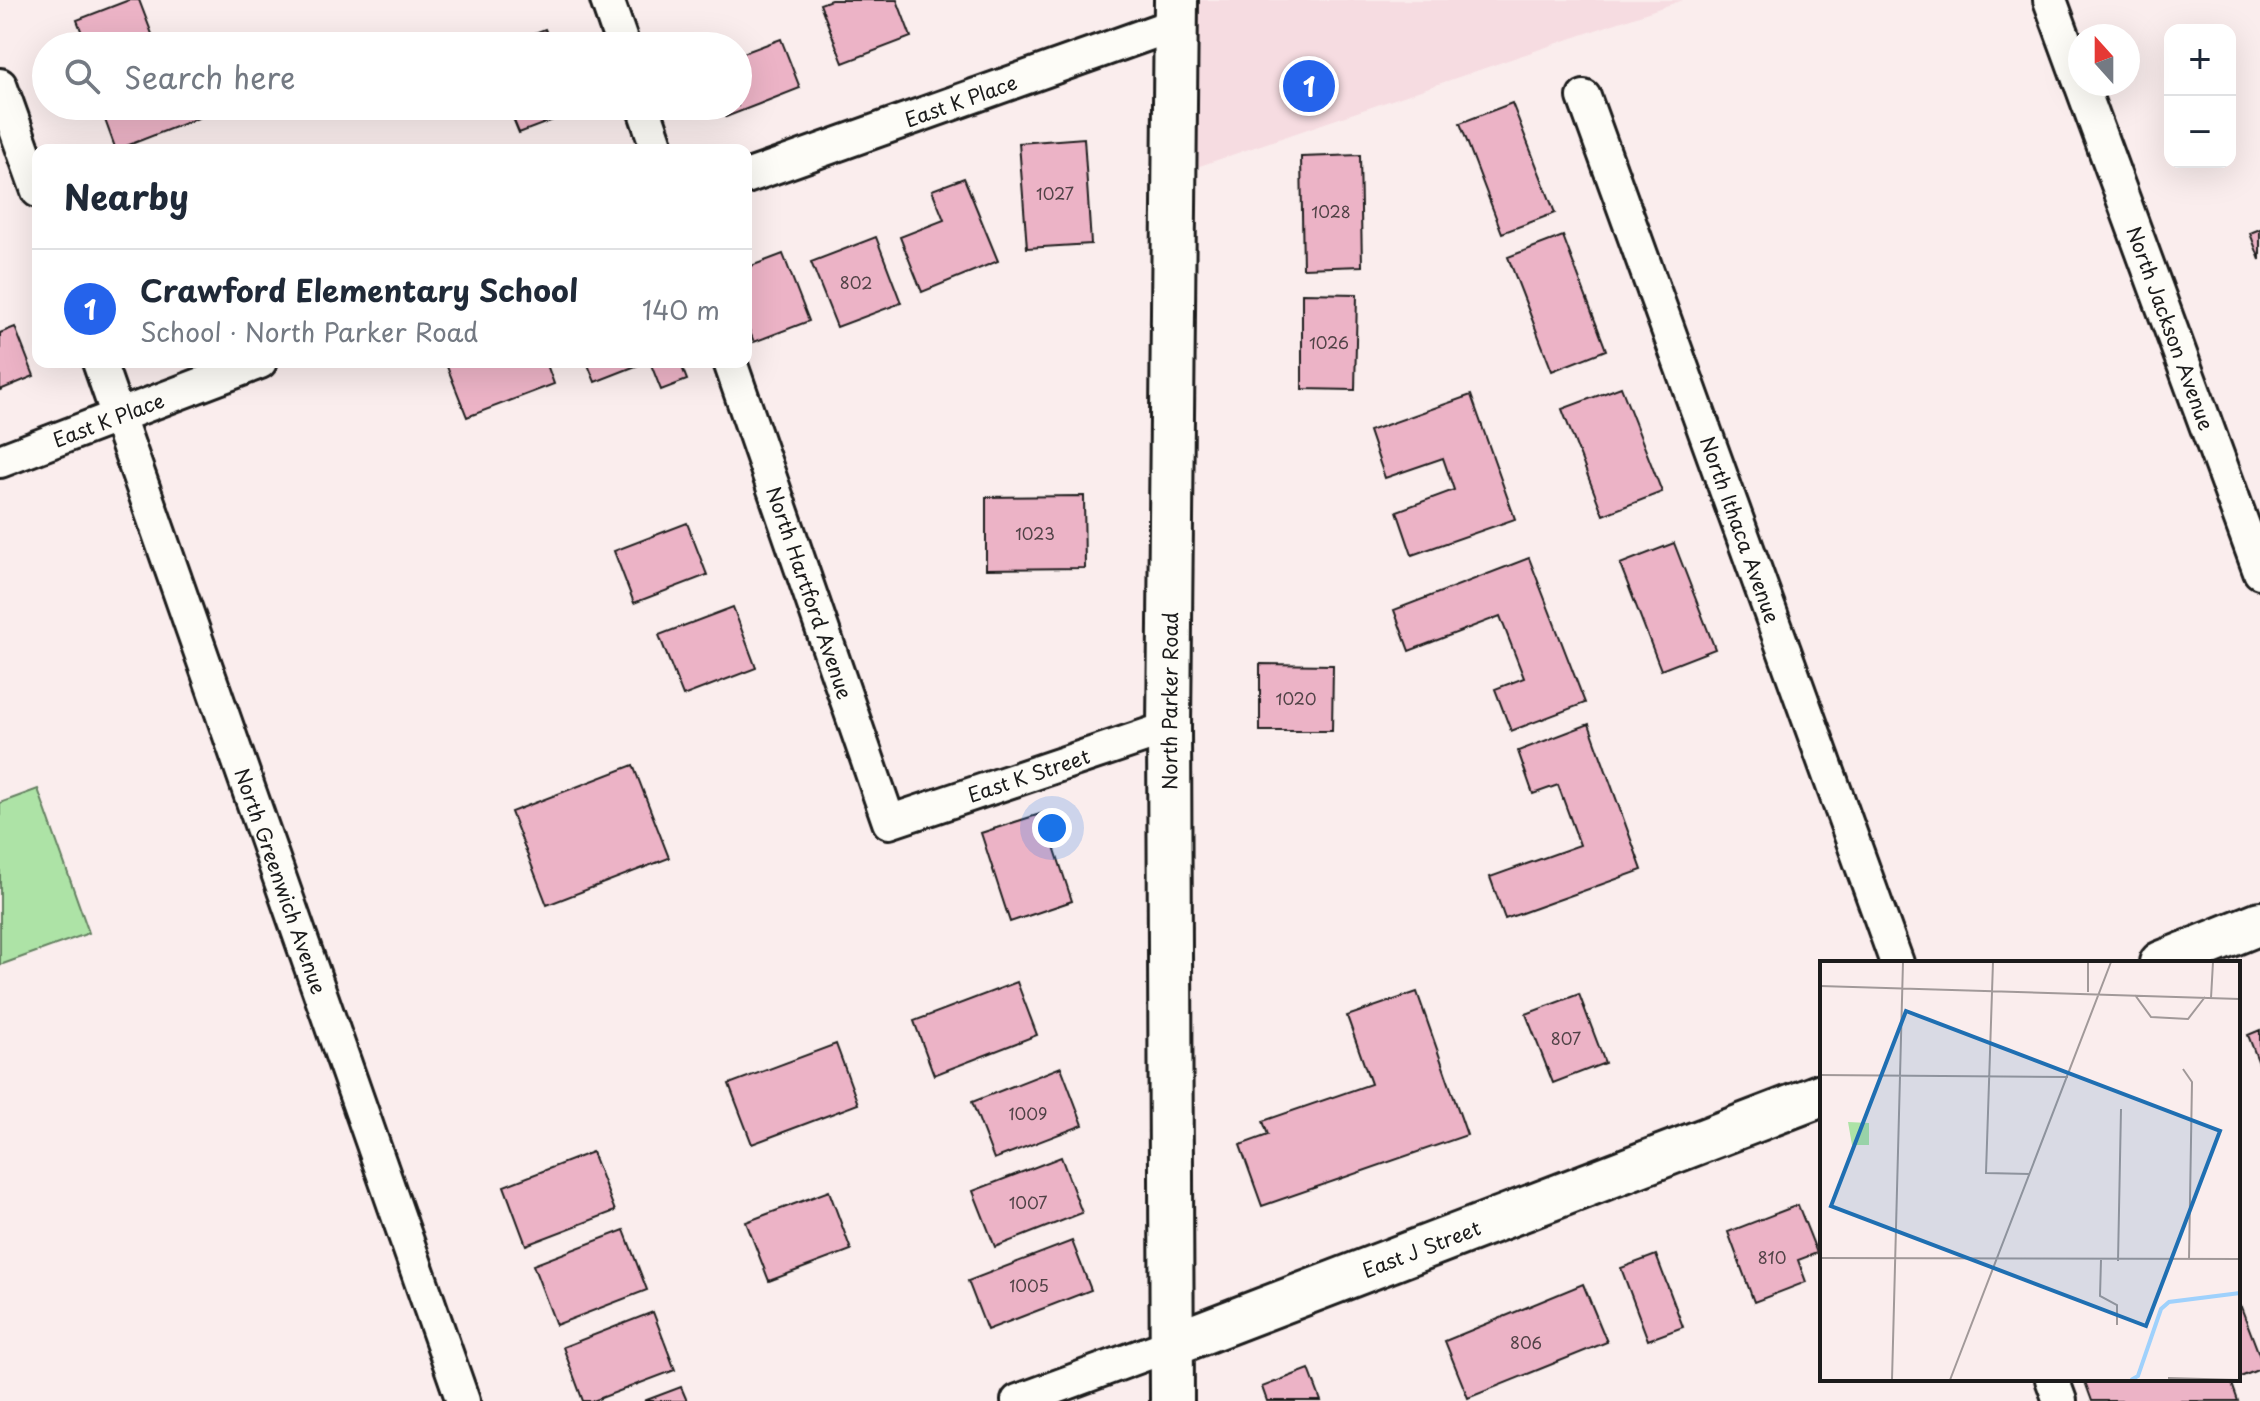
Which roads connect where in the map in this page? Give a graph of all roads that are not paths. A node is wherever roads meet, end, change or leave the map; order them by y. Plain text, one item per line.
1 (607, 0) edge
2 (2050, 0) edge
3 (1176, 12) edge
4 (618, 32) edge
5 (2068, 50) edge
6 (0, 85) edge
7 (2085, 96) edge
8 (1584, 97) dead end
9 (648, 120) edge
10 (656, 144) edge
11 (32, 174) edge
12 (752, 175) edge
13 (101, 368) edge
14 (244, 368) edge
15 (732, 368) edge
16 (119, 416) junction
17 (0, 461) edge
18 (2260, 572) edge
19 (1169, 728) junction
20 (889, 822) joint
21 (2260, 923) edge
22 (1896, 961) edge
23 (2166, 961) edge
24 (1820, 1096) edge
25 (1173, 1344) junction
26 (2053, 1381) edge
27 (463, 1401) edge
28 (1018, 1401) edge
29 (1172, 1401) edge
30 (2060, 1401) edge

1 - 4 street
2 - 5 street, North Jackson Avenue
3 - 12 street, East K Place
3 - 19 street, North Parker Road
6 - 11 street
7 - 18 street, North Jackson Avenue
8 - 22 street, North Ithaca Avenue
9 - 10 street
13 - 16 street, North Greenwich Avenue
14 - 16 street, East K Place
15 - 20 street, North Hartford Avenue
16 - 17 street, East K Place
16 - 27 street, North Greenwich Avenue
19 - 20 street, East K Street
19 - 25 street, North Parker Road
21 - 23 street
24 - 25 street, East J Street
25 - 28 street, East J Street
25 - 29 street, North Parker Road
26 - 30 street

